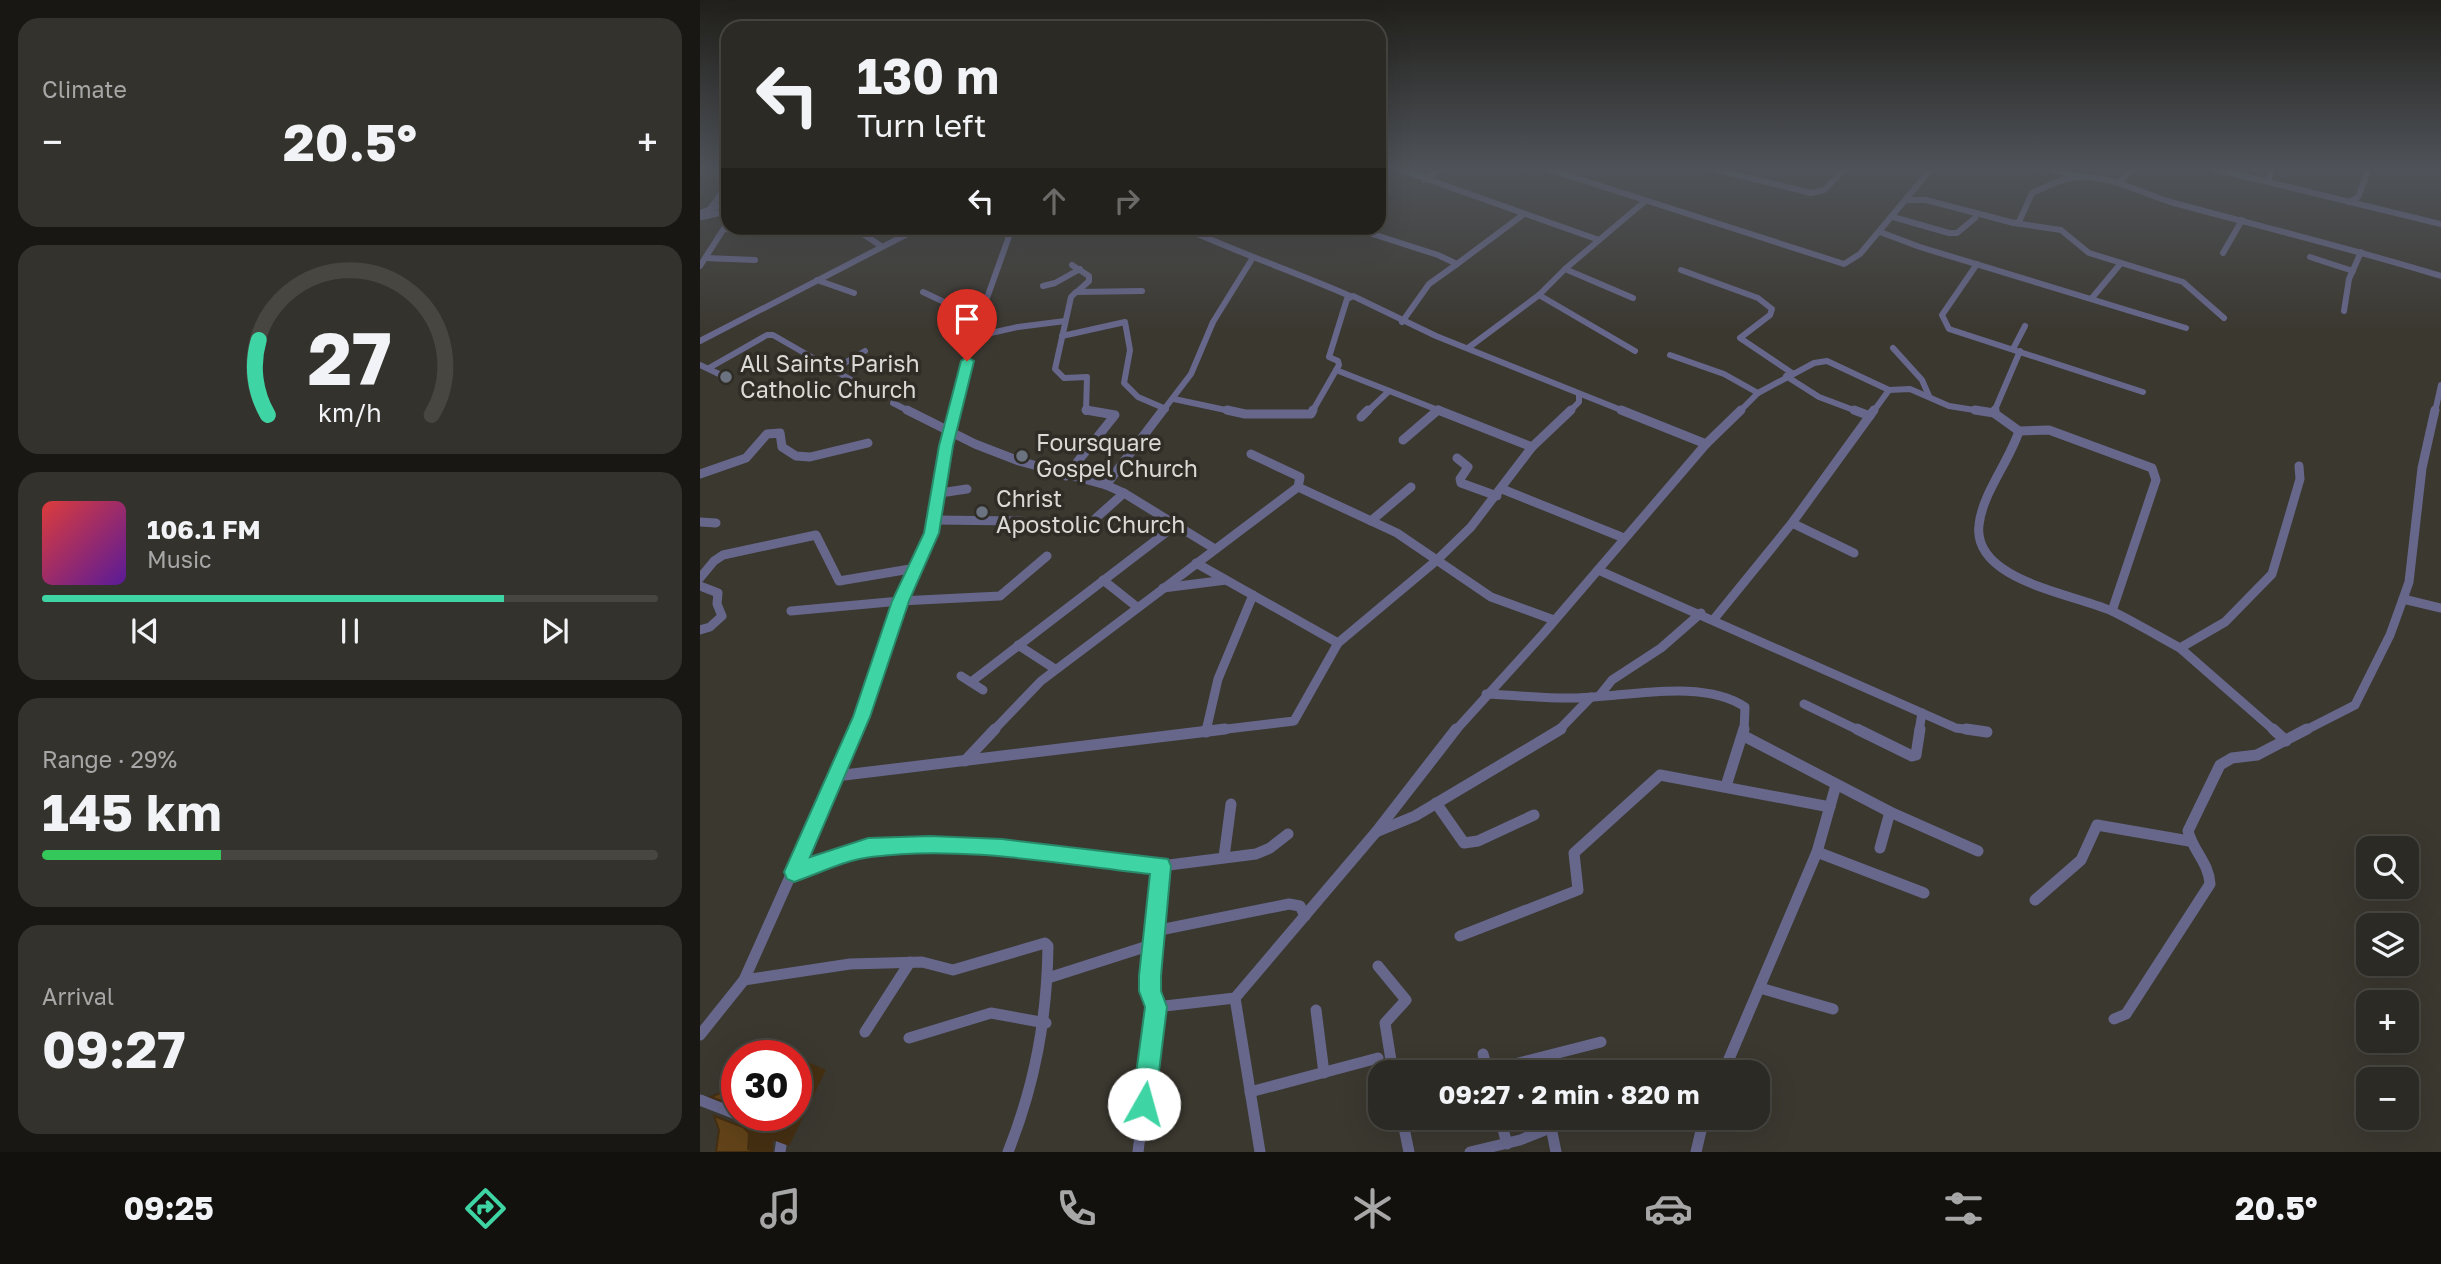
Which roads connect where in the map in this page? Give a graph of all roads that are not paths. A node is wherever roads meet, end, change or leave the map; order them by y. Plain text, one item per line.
1 (1512, 223) edge
2 (1549, 223) edge
3 (1619, 223) edge
4 (1709, 223) edge
5 (1889, 223) edge
6 (1914, 223) edge
7 (1969, 223) edge
8 (2014, 223) edge
9 (2240, 223) edge
10 (2253, 223) edge
11 (1880, 232) junction
12 (721, 235) edge
13 (864, 235) edge
14 (904, 235) edge
15 (1010, 235) edge
16 (1199, 235) edge
17 (1380, 235) edge
18 (1599, 240) junction
19 (881, 246) junction
20 (2361, 251) junction
21 (2223, 253) dead end
22 (2310, 257) dead end
23 (706, 258) junction
24 (1252, 259) junction
25 (755, 260) dead end
26 (2121, 263) junction
27 (1457, 264) junction
28 (1977, 264) junction
29 (1072, 265) dead end
30 (700, 266) edge
31 (1080, 269) junction
32 (1565, 269) junction
33 (1681, 270) dead end
34 (2353, 271) junction
35 (2441, 276) edge
36 (817, 279) junction
37 (1043, 286) dead end
38 (1142, 291) dead end
39 (923, 292) dead end
40 (1076, 292) junction
41 (854, 293) dead end
42 (1539, 295) junction
43 (1350, 296) junction
44 (1633, 298) dead end
45 (2092, 298) junction
46 (2344, 310) dead end
47 (978, 318) junction
48 (2224, 318) dead end
49 (1066, 321) junction
50 (1402, 322) junction
51 (2025, 327) dead end
52 (2186, 328) dead end
53 (1062, 336) junction
54 (973, 337) junction
55 (700, 341) edge
56 (1468, 348) junction
57 (1893, 348) dead end
58 (2016, 350) junction
59 (865, 351) dead end
60 (1635, 351) dead end
61 (1670, 355) dead end
62 (700, 365) edge
63 (709, 368) junction
64 (833, 370) junction
65 (1336, 370) junction
66 (1789, 375) junction
67 (720, 376) dead end
68 (860, 385) dead end
69 (2441, 386) edge
70 (1889, 390) junction
71 (1389, 391) junction
72 (2143, 392) dead end
73 (1758, 393) junction
74 (1579, 395) junction
75 (1928, 396) junction
76 (1174, 399) junction
77 (893, 403) dead end
78 (1166, 409) junction
79 (1438, 410) junction
80 (1994, 412) junction
81 (1361, 416) dead end
82 (1870, 416) junction
83 (2019, 431) junction
84 (950, 433) junction
85 (1403, 440) dead end
86 (868, 443) dead end
87 (1706, 444) junction
88 (1532, 447) junction
89 (1251, 454) dead end
90 (1457, 458) dead end
91 (2299, 466) dead end
92 (700, 474) edge
93 (1066, 476) junction
94 (1106, 485) junction
95 (1298, 487) junction
96 (1411, 487) dead end
97 (967, 489) dead end
98 (1500, 492) junction
99 (940, 493) junction
100 (1124, 493) junction
101 (1096, 518) dead end
102 (935, 520) junction
103 (1020, 521) dead end
104 (1371, 521) junction
105 (700, 522) edge
106 (716, 523) dead end
107 (1792, 523) junction
108 (1177, 524) junction
109 (1624, 538) junction
110 (1215, 549) junction
111 (1854, 553) dead end
112 (1047, 556) dead end
113 (1437, 560) junction
114 (1196, 563) junction
115 (916, 568) junction
116 (1598, 570) junction
117 (700, 578) edge
118 (1103, 580) junction
119 (1227, 580) junction
120 (700, 586) edge
121 (1162, 588) junction
122 (1253, 595) junction
123 (2403, 599) junction
124 (900, 601) junction
125 (1137, 607) junction
126 (2441, 608) edge
127 (791, 611) dead end
128 (2112, 611) junction
129 (1701, 613) junction
130 (1714, 619) junction
131 (1554, 620) junction
132 (702, 630) edge
133 (700, 642) edge
134 (1338, 643) junction
135 (1018, 645) junction
136 (2180, 648) junction
137 (1055, 669) junction
138 (961, 676) dead end
139 (971, 682) junction
140 (983, 691) dead end
141 (1486, 694) junction
142 (1595, 696) junction
143 (1804, 704) dead end
144 (1922, 713) junction
145 (1206, 732) junction
146 (1987, 732) dead end
147 (1744, 736) junction
148 (2287, 741) junction
149 (965, 761) junction
150 (836, 776) junction
151 (1836, 785) junction
152 (1726, 786) junction
153 (1436, 803) junction
154 (1231, 804) dead end
155 (1830, 807) junction
156 (1890, 812) junction
157 (1534, 815) dead end
158 (1376, 832) junction
159 (1289, 834) dead end
160 (2189, 841) junction
161 (1881, 848) dead end
162 (1978, 851) dead end
163 (1817, 852) junction
164 (1224, 857) junction
165 (1161, 866) junction
166 (794, 872) junction
167 (1924, 893) dead end
168 (2035, 900) dead end
169 (1305, 916) junction
170 (1460, 936) dead end
171 (1154, 937) junction
172 (911, 962) junction
173 (1378, 966) dead end
174 (1048, 978) junction
175 (744, 980) junction
176 (1760, 988) junction
177 (1235, 998) junction
178 (1156, 1007) junction
179 (1833, 1009) dead end
180 (1316, 1010) dead end
181 (2114, 1018) dead end
182 (1046, 1023) junction
183 (865, 1032) dead end
184 (700, 1035) edge
185 (909, 1038) dead end
186 (1601, 1042) dead end
187 (1483, 1054) dead end
188 (1378, 1058) dead end
189 (1392, 1060) edge
190 (1485, 1060) edge
191 (1533, 1060) edge
192 (1729, 1060) edge
193 (1324, 1073) junction
194 (1250, 1092) junction
195 (700, 1100) edge
196 (1404, 1130) edge
197 (1503, 1130) edge
198 (1543, 1130) edge
199 (1552, 1130) edge
200 (1700, 1130) edge
201 (1507, 1144) junction
202 (780, 1152) edge
203 (1008, 1152) edge
204 (1138, 1152) edge
205 (1260, 1152) edge
206 (1409, 1152) edge
207 (1470, 1152) edge
208 (1556, 1152) edge
209 (1696, 1152) edge

1 - 27 street
2 - 18 street
3 - 18 street
4 - 11 street
5 - 11 street
6 - 7 street
8 - 26 street
9 - 21 street
10 - 20 street
11 - 28 street
12 - 23 street
13 - 19 street
14 - 19 street
15 - 47 street
16 - 24 street
17 - 27 street
18 - 32 street
19 - 36 street
20 - 34 street
20 - 35 street
22 - 34 street
23 - 25 street
23 - 30 street
24 - 43 street
24 - 76 street
26 - 45 street
26 - 48 street
27 - 50 street
28 - 45 street
28 - 58 street
29 - 31 street
31 - 37 street
31 - 40 street
32 - 42 street
32 - 44 street
33 - 66 street
34 - 46 street
36 - 41 street
36 - 55 street
38 - 40 street
39 - 47 street
40 - 49 street
42 - 56 street
42 - 60 street
43 - 50 street
43 - 65 street
45 - 52 street
47 - 54 street
49 - 53 street
49 - 54 street
50 - 56 street
51 - 58 street
53 - 78 street
53 - 93 street
54 - 84 street
56 - 74 street
57 - 75 street
58 - 72 street
58 - 80 street
59 - 64 street
61 - 73 street
62 - 63 street
63 - 64 street
63 - 67 street
64 - 68 street
65 - 71 street
65 - 76 street
66 - 70 street
66 - 73 street
66 - 82 street
69 - 123 street
70 - 75 street
70 - 82 street
71 - 79 street
71 - 81 street
73 - 87 street
74 - 87 street
74 - 88 street
75 - 80 street
76 - 78 street
77 - 84 street
78 - 94 street
79 - 85 street
79 - 88 street
80 - 83 street
82 - 107 street
83 - 128 street
83 - 128 street
84 - 93 street
84 - 99 street
86 - 92 street
87 - 109 street
88 - 98 street
89 - 95 street
90 - 98 street
91 - 136 street
93 - 94 street
94 - 100 street
95 - 104 street
95 - 110 street
96 - 104 street
97 - 99 street
98 - 109 street
98 - 113 street
99 - 102 street
100 - 101 street
100 - 108 street
102 - 103 street
102 - 115 street
104 - 113 street
105 - 106 street
107 - 111 street
107 - 130 street
108 - 110 street
108 - 118 street
109 - 116 street
110 - 114 street
112 - 124 street
113 - 131 street
113 - 134 street
114 - 119 street
114 - 121 street
115 - 117 street
115 - 124 street
116 - 129 street
116 - 131 street
118 - 125 street
118 - 135 street
119 - 121 street
119 - 122 street
120 - 132 street
121 - 125 street
122 - 134 street
122 - 145 street
123 - 126 street
123 - 148 street
124 - 127 street
124 - 150 street
125 - 137 street
128 - 136 street
129 - 130 street
129 - 142 street
130 - 144 street
131 - 141 street
132 - 133 street
134 - 145 street
135 - 137 street
135 - 139 street
136 - 148 street
137 - 149 street
138 - 139 street
139 - 140 street
141 - 142 street
141 - 158 street
142 - 147 street
142 - 153 street
143 - 144 street
144 - 146 street
145 - 149 street
147 - 151 street
147 - 152 street
148 - 160 street
149 - 150 street
150 - 166 street
151 - 155 street
151 - 156 street
152 - 155 street
152 - 170 street
153 - 157 street
153 - 158 street
154 - 164 street
155 - 163 street
156 - 161 street
156 - 162 street
158 - 169 street
159 - 164 street
160 - 168 street
160 - 181 street
163 - 167 street
163 - 176 street
164 - 165 street
165 - 166 street
165 - 171 street
166 - 175 street
169 - 171 street
169 - 177 street
171 - 174 street
171 - 178 street
172 - 174 street
172 - 175 street
172 - 183 street
173 - 189 street
174 - 182 street
175 - 184 street
176 - 179 street
176 - 192 street
177 - 178 street
177 - 194 street
178 - 204 street
180 - 193 street
182 - 185 street
182 - 203 street
186 - 191 street
187 - 190 street
188 - 193 street
193 - 194 street
194 - 205 street
195 - 202 street
196 - 206 street
197 - 201 street
198 - 201 street
199 - 208 street
200 - 209 street
201 - 207 street

